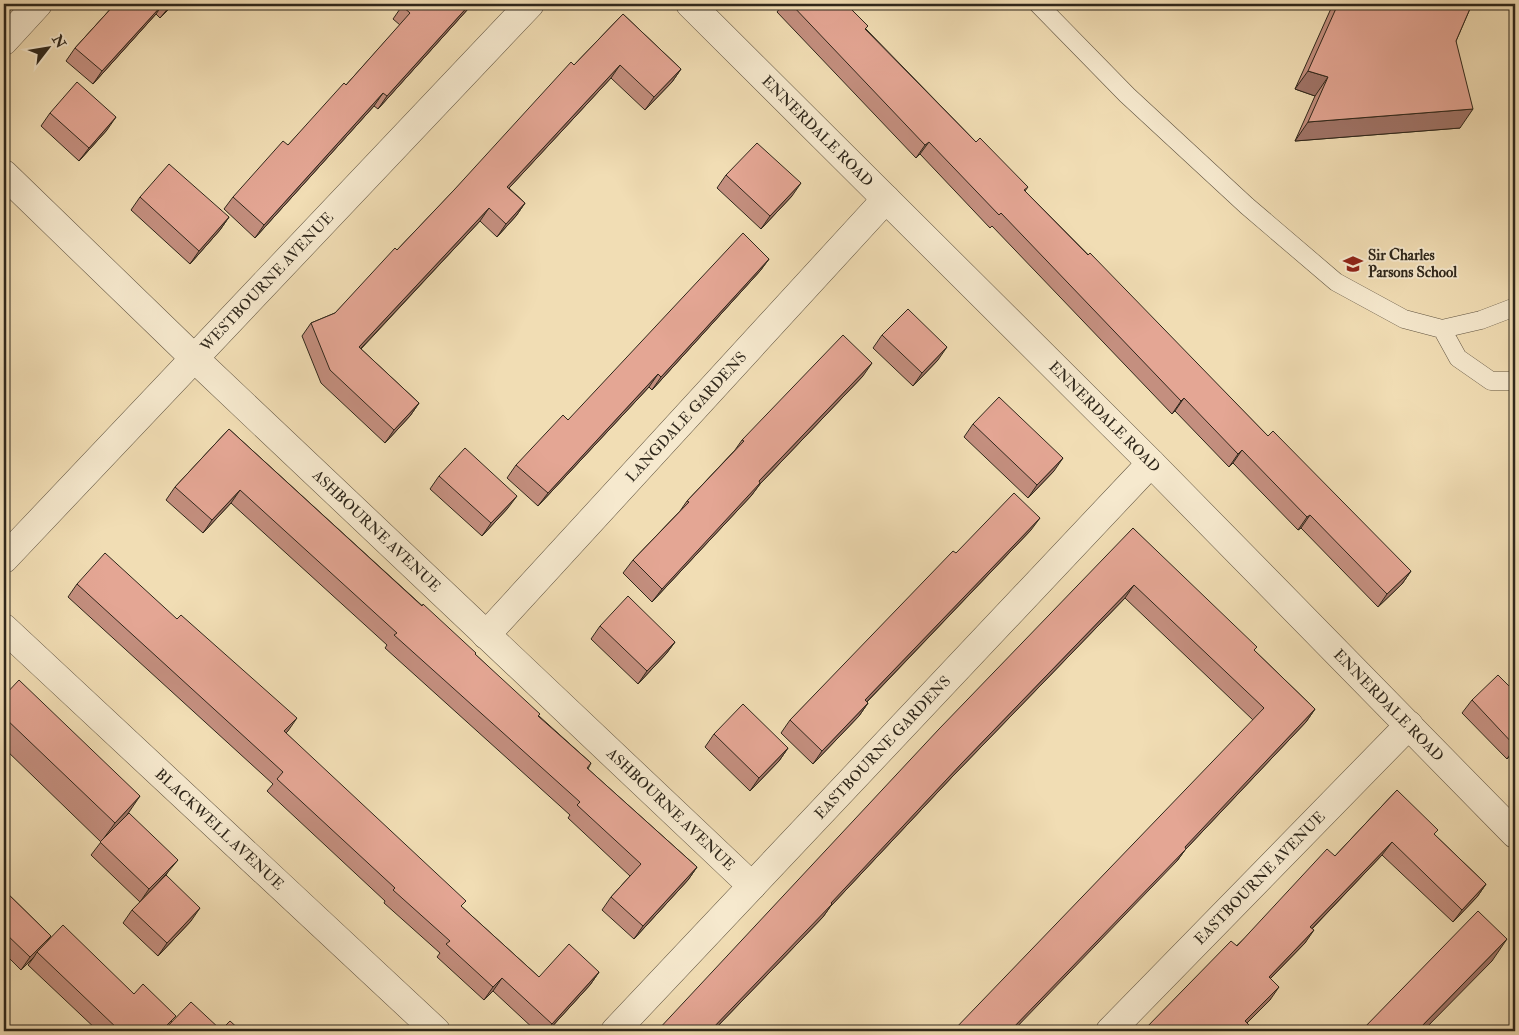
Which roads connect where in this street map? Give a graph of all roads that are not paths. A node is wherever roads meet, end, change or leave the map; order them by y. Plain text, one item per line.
1 (38, 4) edge
2 (530, 4) edge
3 (690, 4) edge
4 (1038, 4) edge
5 (4, 41) edge
6 (4, 174) edge
7 (886, 199) junction
8 (1515, 307) edge
9 (1442, 329) junction
10 (193, 357) junction
11 (1515, 381) edge
12 (1151, 463) junction
13 (4, 558) edge
14 (4, 628) edge
15 (486, 634) junction
16 (1409, 725) junction
17 (1515, 834) edge
18 (752, 886) junction
19 (436, 1031) edge
20 (615, 1031) edge
21 (1110, 1031) edge

1 - 5 street
2 - 10 street, WESTBOURNE AVENUE
3 - 7 street, ENNERDALE ROAD
4 - 9 lane
6 - 10 street, ASHBOURNE AVENUE
7 - 12 street, ENNERDALE ROAD
7 - 15 street, LANGDALE GARDENS
8 - 9 lane
9 - 11 lane
10 - 13 street, WESTBOURNE AVENUE
10 - 15 street, ASHBOURNE AVENUE
12 - 16 street, ENNERDALE ROAD
12 - 18 street, EASTBOURNE GARDENS
14 - 19 street, BLACKWELL AVENUE
15 - 18 street, ASHBOURNE AVENUE
16 - 17 street, ENNERDALE ROAD
16 - 21 street, EASTBOURNE AVENUE
18 - 20 street, EASTBOURNE GARDENS

